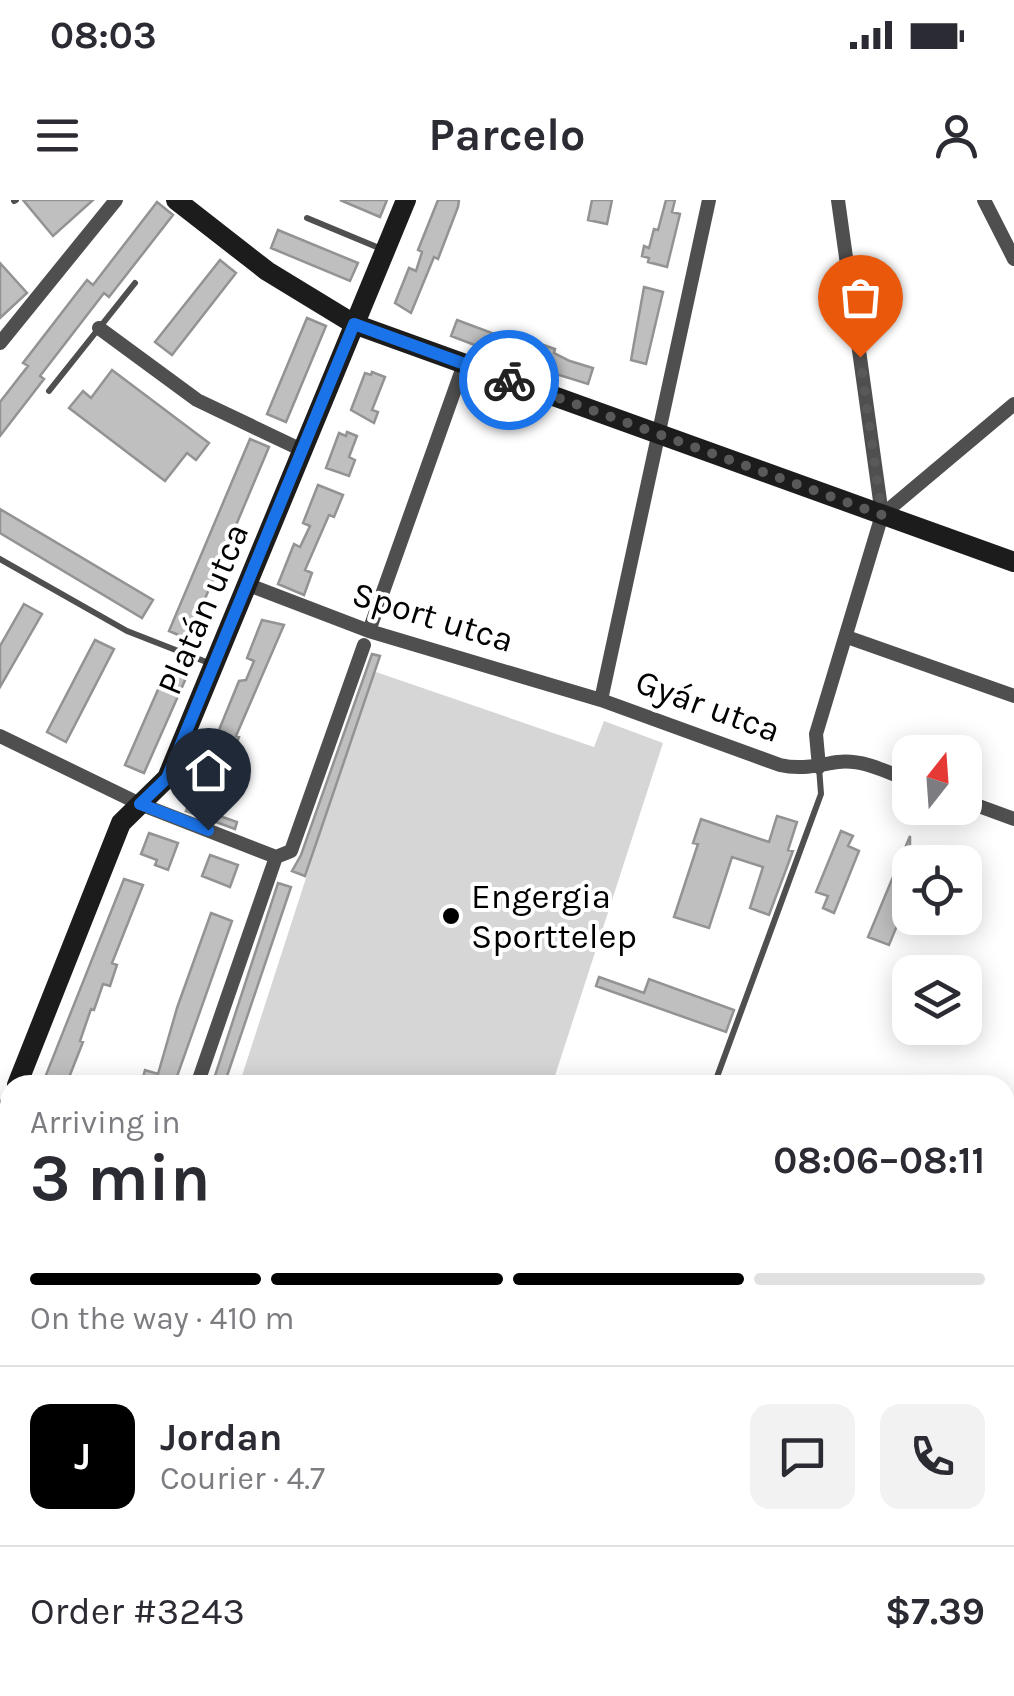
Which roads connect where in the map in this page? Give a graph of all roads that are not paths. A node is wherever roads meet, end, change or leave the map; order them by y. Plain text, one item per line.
1 (116, 200) edge
2 (176, 200) edge
3 (406, 200) edge
4 (709, 200) edge
5 (838, 200) edge
6 (984, 200) edge
7 (306, 218) dead end
8 (385, 250) junction
9 (1014, 259) edge
10 (135, 283) dead end
11 (354, 324) junction
12 (99, 328) junction
13 (0, 344) edge
14 (464, 364) junction
15 (49, 392) dead end
16 (1014, 404) edge
17 (660, 434) junction
18 (304, 451) junction
19 (882, 515) junction
20 (0, 559) edge
21 (1014, 562) edge
22 (248, 585) junction
23 (366, 638) junction
24 (846, 638) junction
25 (215, 666) junction
26 (1014, 696) edge
27 (601, 700) junction
28 (0, 736) edge
29 (818, 767) junction
30 (892, 774) edge
31 (140, 804) junction
32 (982, 808) edge
33 (1014, 820) edge
34 (276, 856) junction
35 (21, 1075) edge
36 (200, 1075) edge
37 (718, 1075) edge

1 - 13 street
2 - 11 street
3 - 8 street, Platán utca
4 - 17 street
5 - 19 street
6 - 9 street
7 - 8 lane
8 - 11 street, Platán utca
10 - 12 lane
11 - 14 street
11 - 18 street, Platán utca
12 - 15 lane
12 - 18 street
14 - 17 street
14 - 23 street
16 - 19 street
17 - 19 street
17 - 27 street
18 - 22 street, Platán utca
19 - 21 street
19 - 24 street
20 - 25 lane
22 - 23 street, Sport utca
22 - 25 street, Platán utca
23 - 27 street, Sport utca
23 - 34 street
24 - 26 street
24 - 29 street
25 - 31 street, Platán utca
27 - 29 street, Gyár utca
28 - 31 street
29 - 30 street, Gyár utca
29 - 37 lane
31 - 34 street
31 - 35 street, Platán utca
32 - 33 street
34 - 36 street

